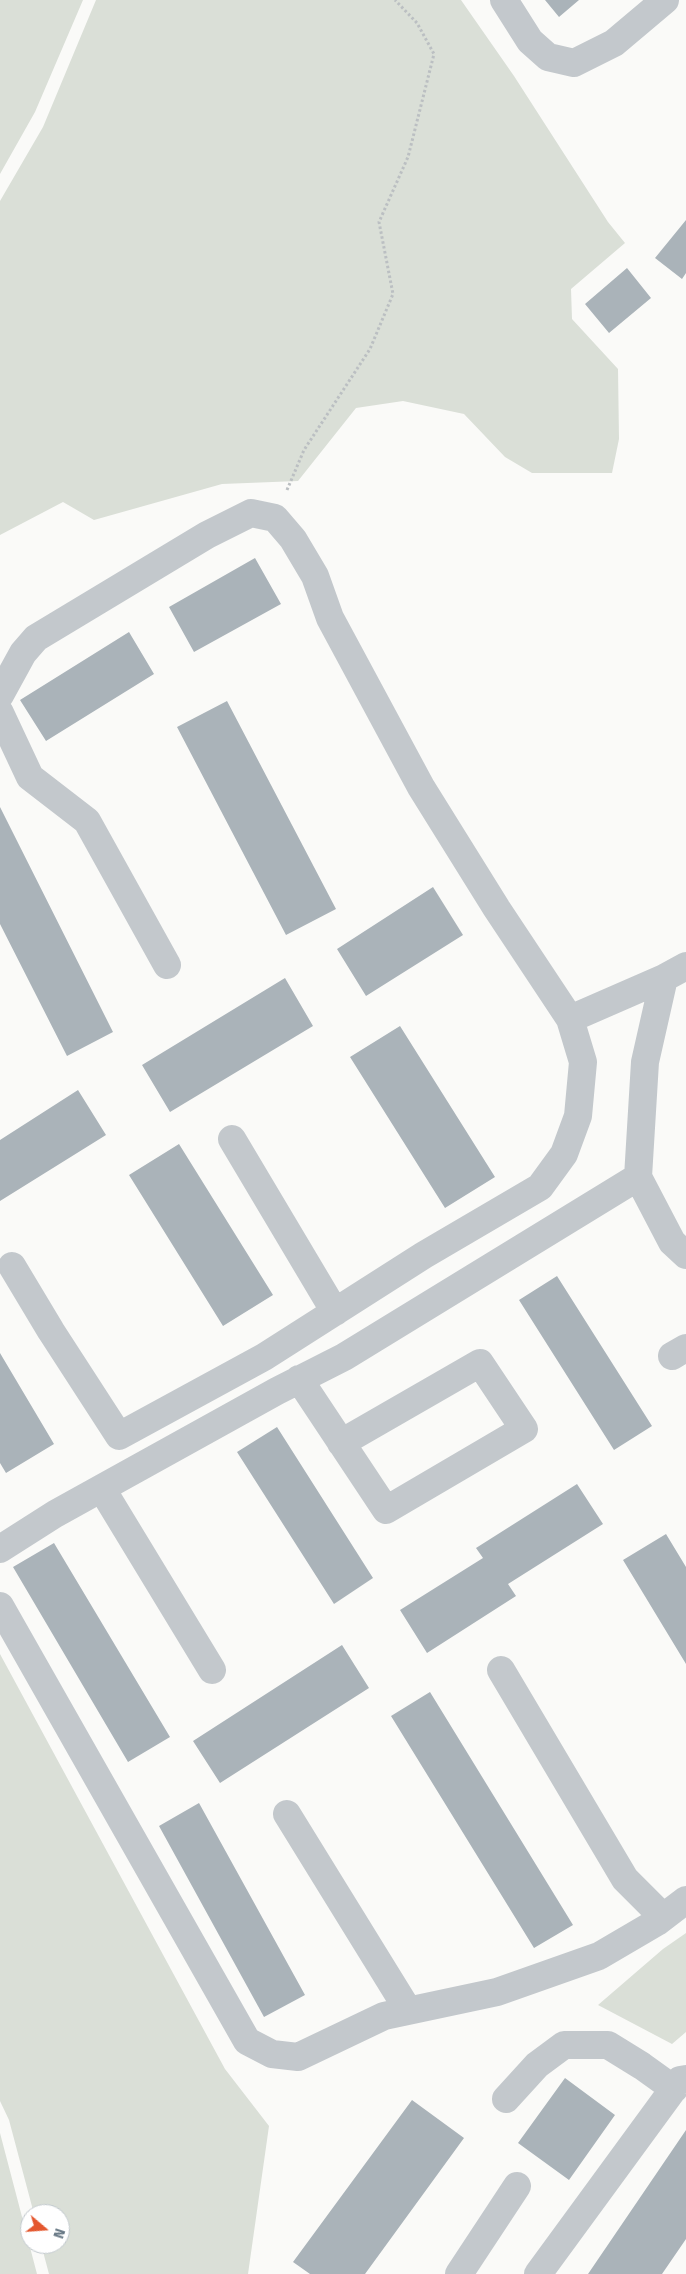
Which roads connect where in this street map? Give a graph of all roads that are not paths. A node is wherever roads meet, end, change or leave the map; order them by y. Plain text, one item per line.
1 (504, 0) edge
2 (665, 0) edge
3 (0, 695) edge
4 (0, 713) edge
5 (167, 965) dead end
6 (675, 972) edge
7 (570, 1019) junction
8 (232, 1139) dead end
9 (638, 1177) junction
10 (686, 1255) edge
11 (12, 1266) dead end
12 (335, 1312) junction
13 (299, 1379) junction
14 (341, 1443) junction
15 (102, 1488) junction
16 (0, 1550) edge
17 (0, 1606) edge
18 (212, 1670) dead end
19 (501, 1670) dead end
20 (287, 1814) dead end
21 (686, 1900) edge
22 (663, 1918) junction
23 (408, 2010) junction
24 (680, 2084) edge
25 (506, 2099) dead end
26 (516, 2186) dead end
27 (459, 2274) edge
28 (538, 2274) edge

1 - 2 street
3 - 7 street
4 - 5 street
6 - 7 street
6 - 9 street
7 - 12 street
8 - 12 street
9 - 10 street
9 - 13 street
11 - 12 street
13 - 14 street
13 - 15 street
14 - 14 street
15 - 16 street
15 - 18 street
17 - 23 street
19 - 22 street
20 - 23 street
21 - 22 street
22 - 23 street
24 - 25 street
24 - 28 street
26 - 27 street

